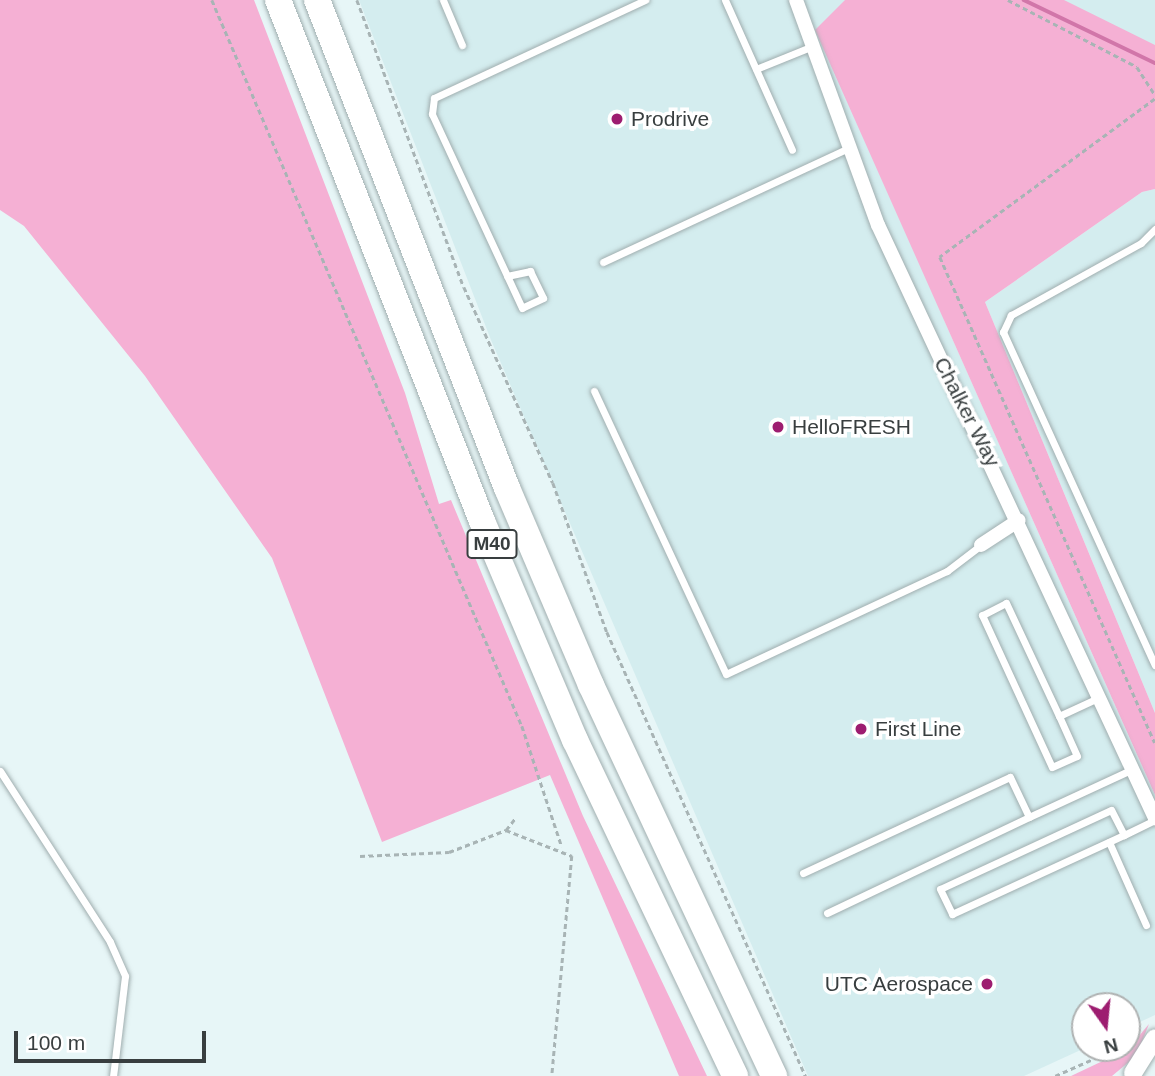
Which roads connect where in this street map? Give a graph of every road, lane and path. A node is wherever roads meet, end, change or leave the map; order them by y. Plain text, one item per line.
1 (212, 0) edge
2 (278, 0) edge
3 (317, 0) edge
4 (357, 0) edge
5 (443, 0) edge
6 (645, 0) edge
7 (725, 0) edge
8 (1008, 0) edge
9 (800, 1) edge
10 (462, 45) dead end
11 (808, 48) junction
12 (755, 69) junction
13 (1155, 97) edge
14 (849, 148) junction
15 (792, 150) dead end
16 (1155, 229) edge
17 (603, 262) dead end
18 (507, 276) junction
19 (594, 391) dead end
20 (1019, 520) junction
21 (981, 545) joint
22 (1155, 665) edge
23 (1101, 696) junction
24 (1059, 716) junction
25 (1155, 743) edge
26 (1133, 769) junction
27 (0, 771) edge
28 (516, 817) dead end
29 (1029, 817) junction
30 (1155, 819) edge
31 (506, 830) junction
32 (1124, 835) junction
33 (1110, 842) junction
34 (562, 847) junction
35 (360, 856) dead end
36 (803, 873) dead end
37 (827, 913) dead end
38 (1146, 925) dead end
39 (1155, 1038) edge
40 (1086, 1062) edge
41 (1155, 1062) edge
42 (1131, 1075) edge
43 (113, 1076) edge
44 (552, 1076) edge
45 (735, 1076) edge
46 (774, 1076) edge
47 (806, 1076) edge
48 (1055, 1076) edge

1 - 34 path
2 - 45 highway, M40
3 - 46 highway, M40
4 - 47 path
5 - 10 lane
6 - 18 lane
7 - 12 lane
8 - 13 path
9 - 11 street, Chalker Way
11 - 12 lane
11 - 14 street, Chalker Way
12 - 15 lane
13 - 25 path
14 - 17 lane
14 - 20 street, Chalker Way
16 - 22 lane
18 - 18 lane
19 - 21 lane
20 - 21 street
20 - 23 street, Chalker Way
23 - 24 lane
23 - 26 street, Chalker Way
24 - 24 lane
26 - 29 lane
26 - 30 street, Chalker Way
27 - 43 lane
28 - 31 path
29 - 36 lane
29 - 37 lane
30 - 32 lane
31 - 34 path
31 - 35 path
32 - 33 lane
32 - 33 lane
33 - 38 lane
34 - 44 path
39 - 42 street
40 - 48 path
41 - 42 street

